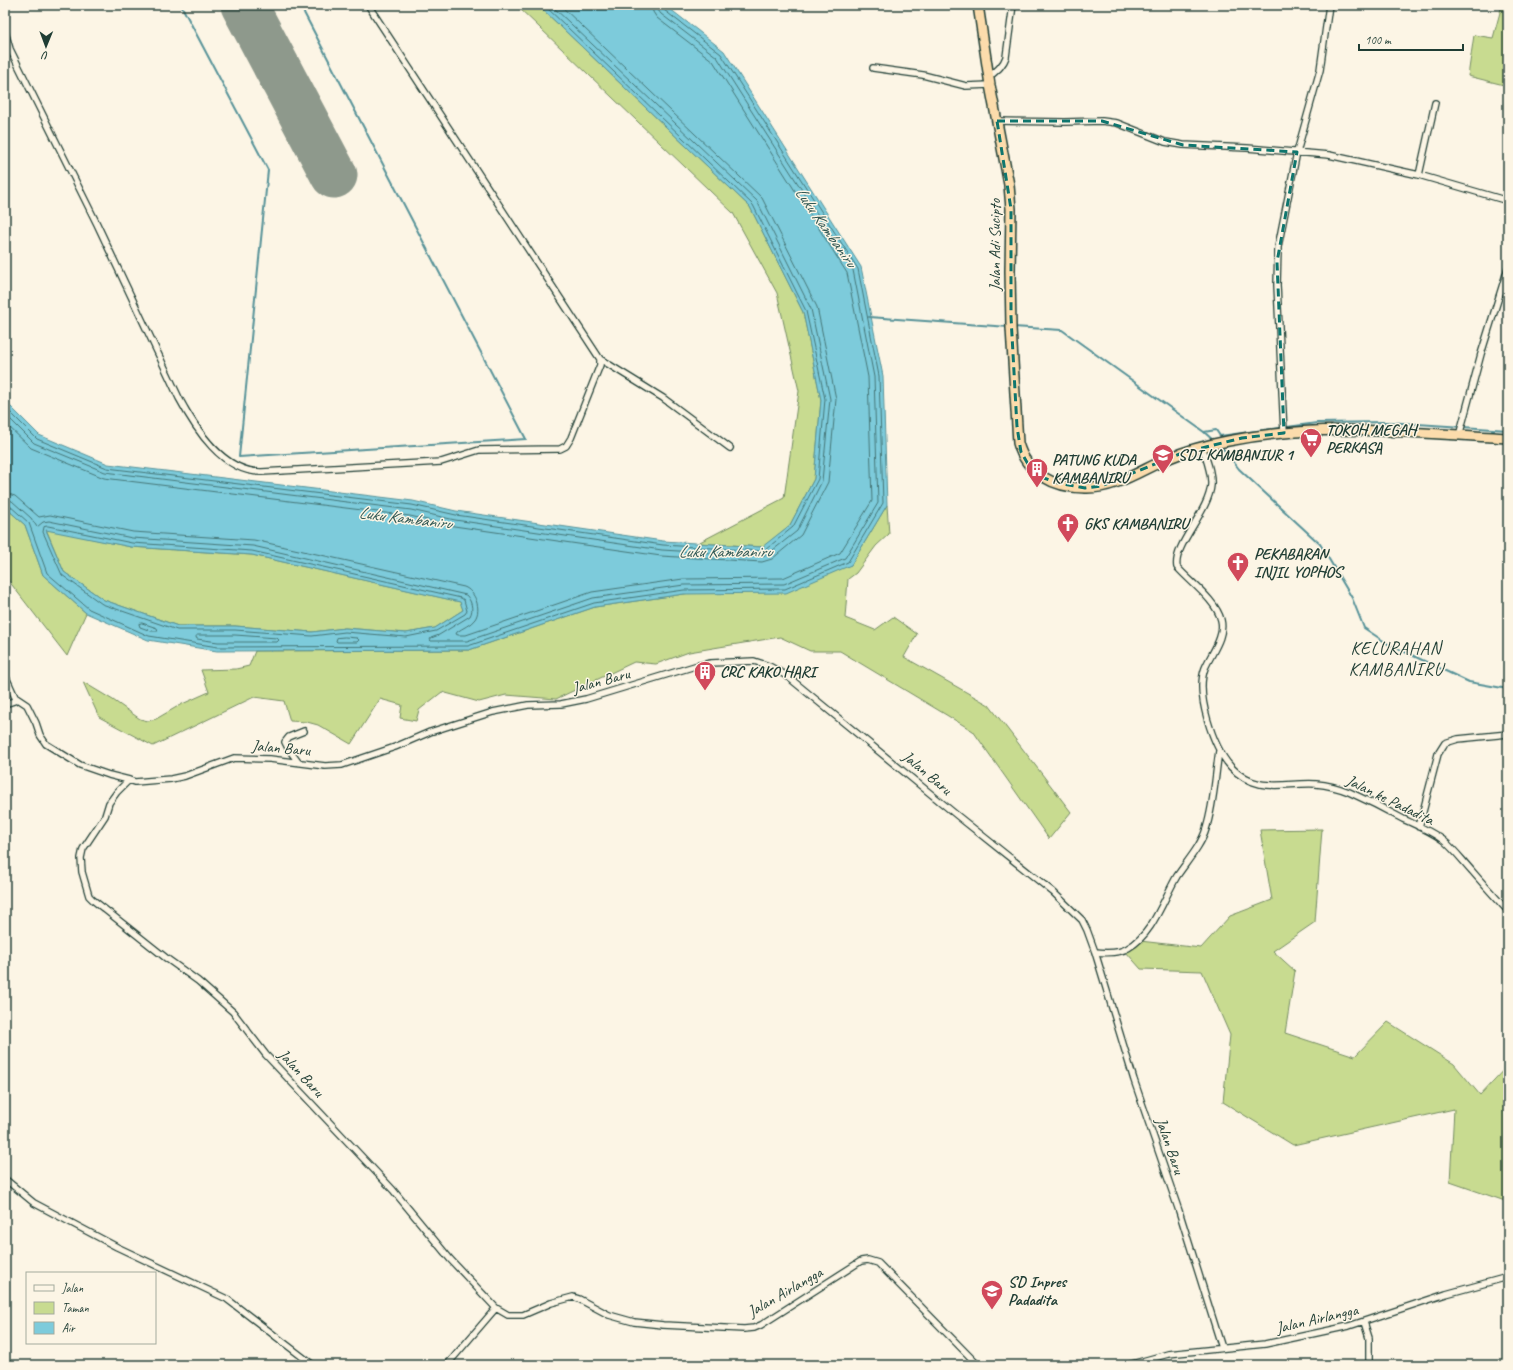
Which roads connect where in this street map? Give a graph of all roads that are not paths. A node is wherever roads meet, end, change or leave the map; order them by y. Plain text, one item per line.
1 (368, 5) edge
2 (978, 5) edge
3 (1013, 5) edge
4 (1329, 5) edge
5 (5, 32) edge
6 (873, 68) dead end
7 (990, 81) junction
8 (1435, 103) dead end
9 (996, 121) junction
10 (1297, 152) junction
11 (1419, 175) junction
12 (1508, 201) edge
13 (1508, 268) edge
14 (600, 359) junction
15 (1283, 429) junction
16 (1460, 433) junction
17 (1508, 438) edge
18 (1205, 446) junction
19 (730, 448) dead end
20 (5, 675) edge
21 (17, 700) junction
22 (5, 704) edge
23 (304, 731) dead end
24 (1508, 734) edge
25 (1219, 751) junction
26 (298, 762) junction
27 (129, 780) junction
28 (1419, 827) junction
29 (1508, 911) edge
30 (1095, 952) junction
31 (5, 1179) edge
32 (1508, 1277) edge
33 (496, 1308) junction
34 (1364, 1322) junction
35 (1222, 1348) junction
36 (313, 1365) edge
37 (447, 1365) edge
38 (978, 1365) edge
39 (1128, 1365) edge
40 (1369, 1365) edge

1 - 14 street
2 - 7 highway, Jalan Adi Sucipto
3 - 7 street
4 - 10 street
5 - 14 street
6 - 7 street
7 - 9 highway, Jalan Adi Sucipto
8 - 11 street
9 - 10 street
9 - 18 highway, Jalan Adi Sucipto
10 - 11 street
10 - 15 street
11 - 12 street
13 - 16 street
14 - 19 street
15 - 16 highway
15 - 18 highway
16 - 17 highway
18 - 25 street, Jalan ke Padadita
20 - 21 street
21 - 22 street
21 - 27 street
23 - 26 street
24 - 28 street
25 - 28 street, Jalan ke Padadita
25 - 30 street
26 - 27 street, Jalan Baru
26 - 30 street, Jalan Baru
27 - 33 street, Jalan Baru
28 - 29 street, Jalan ke Padadita
30 - 35 street, Jalan Baru
31 - 36 street
32 - 34 street, Jalan Airlangga
33 - 37 street
33 - 38 street, Jalan Airlangga
34 - 35 street, Jalan Airlangga
34 - 40 street
35 - 39 street, Jalan Airlangga

